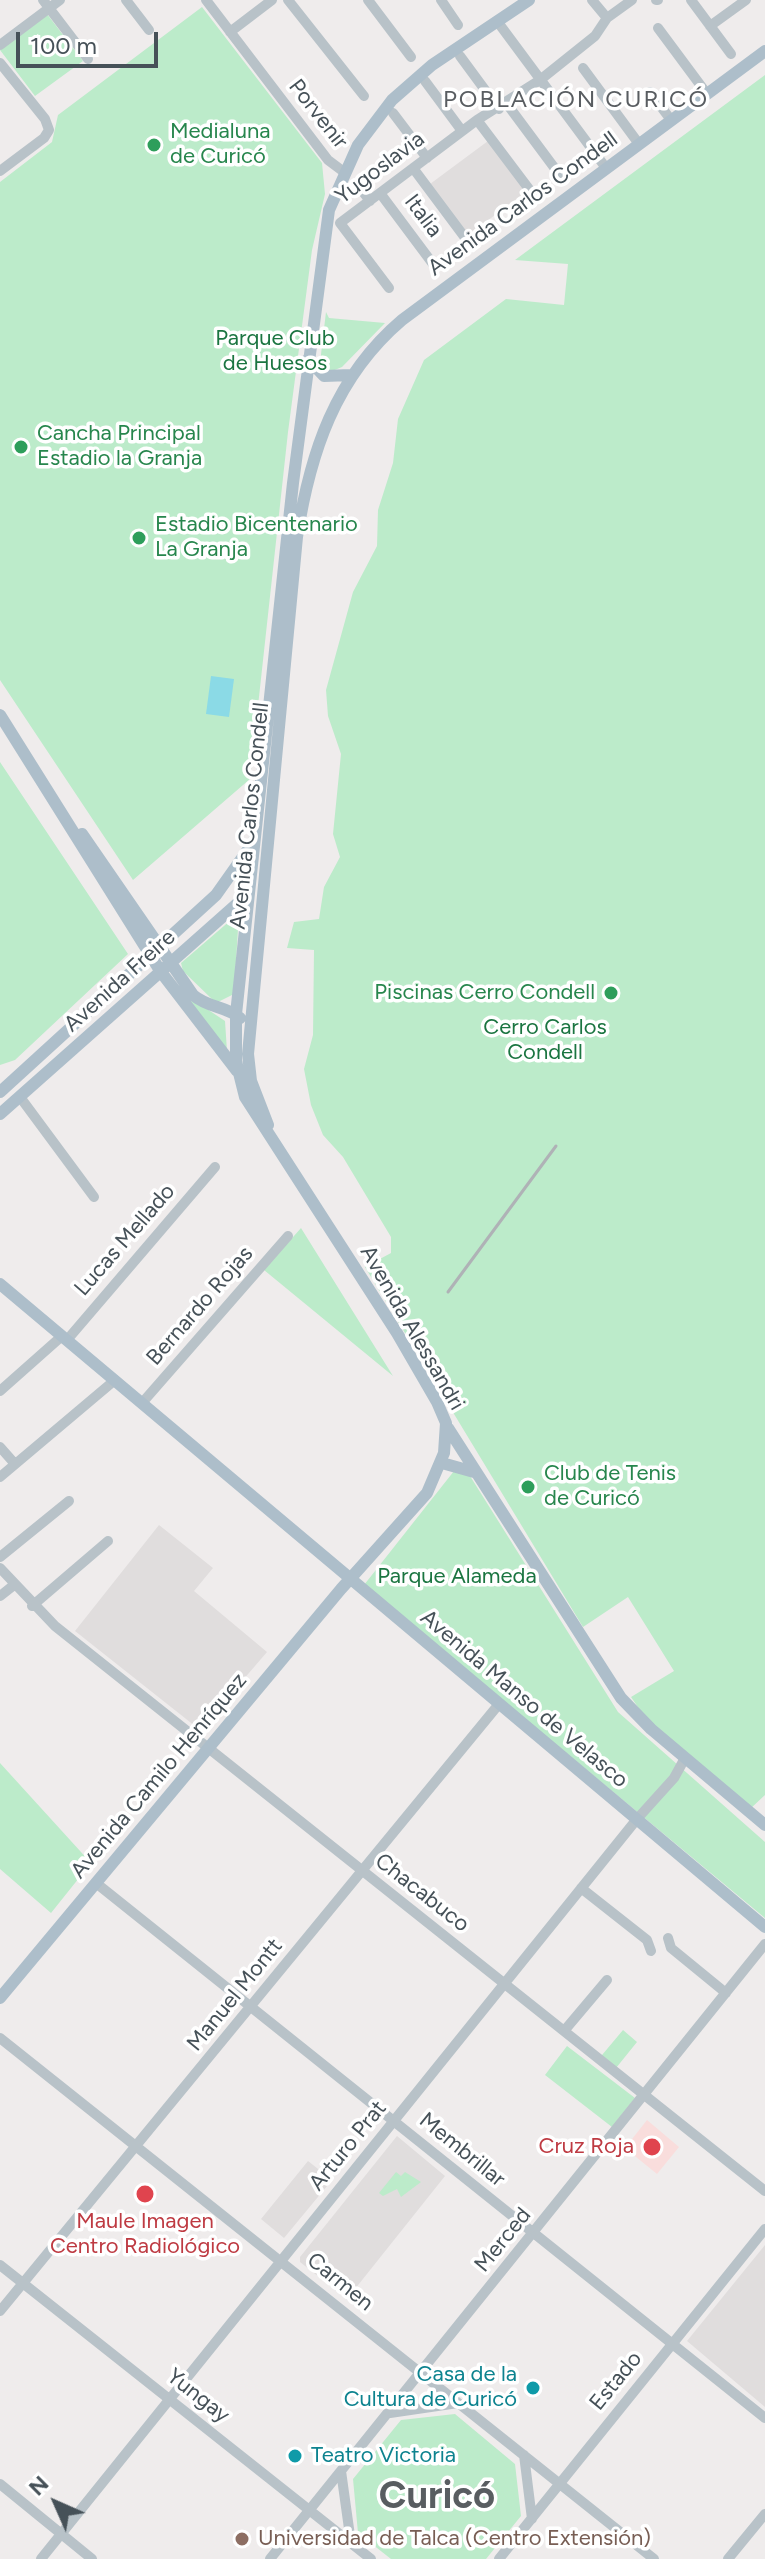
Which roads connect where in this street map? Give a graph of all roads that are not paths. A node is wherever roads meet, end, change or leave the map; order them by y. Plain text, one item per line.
1 (60, 0) edge
2 (126, 0) edge
3 (206, 0) edge
4 (272, 0) edge
5 (288, 0) edge
6 (368, 0) edge
7 (441, 0) edge
8 (529, 0) edge
9 (592, 0) edge
10 (632, 0) edge
11 (691, 0) edge
12 (746, 0) edge
13 (46, 4) edge
14 (607, 18) junction
15 (497, 21) junction
16 (458, 25) dead end
17 (710, 26) junction
18 (658, 28) dead end
19 (149, 30) dead end
20 (230, 32) junction
21 (1, 43) edge
22 (765, 51) edge
23 (731, 54) dead end
24 (460, 56) dead end
25 (411, 57) dead end
26 (88, 59) dead end
27 (0, 63) edge
28 (583, 68) dead end
29 (540, 80) junction
30 (425, 81) dead end
31 (650, 92) dead end
32 (707, 94) junction
33 (364, 96) dead end
34 (503, 106) junction
35 (393, 113) dead end
36 (477, 120) junction
37 (671, 120) junction
38 (462, 131) junction
39 (639, 144) junction
40 (427, 158) junction
41 (413, 168) junction
42 (606, 168) junction
43 (0, 171) edge
44 (344, 172) junction
45 (559, 174) dead end
46 (357, 184) dead end
47 (380, 193) junction
48 (532, 193) dead end
49 (370, 201) junction
50 (466, 239) dead end
51 (433, 264) dead end
52 (389, 288) dead end
53 (308, 359) junction
54 (351, 375) junction
55 (0, 715) edge
56 (251, 845) junction
57 (264, 874) junction
58 (246, 896) junction
59 (155, 951) junction
60 (166, 968) junction
61 (236, 1014) junction
62 (249, 1035) junction
63 (237, 1071) junction
64 (0, 1092) edge
65 (20, 1097) junction
66 (0, 1114) edge
67 (270, 1132) junction
68 (215, 1167) dead end
69 (94, 1197) dead end
70 (288, 1236) dead end
71 (2, 1290) edge
72 (64, 1338) junction
73 (115, 1380) junction
74 (0, 1391) edge
75 (142, 1403) junction
76 (446, 1423) junction
77 (0, 1447) edge
78 (442, 1463) junction
79 (15, 1464) junction
80 (477, 1474) junction
81 (0, 1477) edge
82 (69, 1501) dead end
83 (108, 1541) dead end
84 (0, 1557) edge
85 (0, 1568) edge
86 (350, 1579) junction
87 (14, 1585) junction
88 (0, 1596) edge
89 (32, 1606) junction
90 (499, 1704) junction
91 (208, 1748) junction
92 (685, 1758) junction
93 (637, 1819) junction
94 (765, 1825) edge
95 (362, 1871) junction
96 (96, 1883) junction
97 (581, 1888) junction
98 (765, 1927) edge
99 (668, 1938) dead end
100 (765, 1944) edge
101 (651, 1951) dead end
102 (607, 1980) dead end
103 (504, 1984) junction
104 (726, 1993) junction
105 (0, 1998) edge
106 (252, 2007) junction
107 (564, 2031) junction
108 (0, 2038) edge
109 (644, 2095) junction
110 (394, 2121) junction
111 (136, 2147) junction
112 (765, 2191) edge
113 (765, 2229) edge
114 (534, 2233) junction
115 (281, 2261) junction
116 (0, 2265) edge
117 (23, 2283) junction
118 (0, 2311) edge
119 (672, 2344) junction
120 (421, 2373) junction
121 (170, 2399) junction
122 (458, 2403) junction
123 (390, 2413) junction
124 (765, 2418) edge
125 (524, 2455) junction
126 (341, 2471) junction
127 (0, 2484) edge
128 (559, 2484) junction
129 (310, 2510) junction
130 (765, 2514) edge
131 (532, 2519) junction
132 (61, 2534) junction
133 (351, 2543) junction
134 (41, 2559) edge
135 (92, 2559) edge
136 (270, 2559) edge
137 (371, 2559) edge
138 (499, 2559) edge
139 (654, 2559) edge
140 (728, 2559) edge

1 - 13 street
2 - 19 street
3 - 20 street, Porvenir
4 - 20 street
5 - 33 street
6 - 25 street
7 - 16 street
8 - 15 main road, Avenida Carlos Condell
9 - 14 street
10 - 14 street, Yugoslavia
11 - 17 street
12 - 17 street
13 - 21 street
13 - 26 street
14 - 29 street, Yugoslavia
15 - 29 street
15 - 44 main road, Avenida Carlos Condell
17 - 23 street
18 - 32 street
20 - 44 street, Porvenir
22 - 32 main road, Avenida Carlos Condell
24 - 34 street
27 - 43 street
28 - 39 street
29 - 34 street, Yugoslavia
29 - 42 street
30 - 38 street
31 - 37 street
32 - 37 main road, Avenida Carlos Condell
34 - 36 street, Yugoslavia
34 - 45 street
35 - 40 street
36 - 38 street, Yugoslavia
36 - 48 street
37 - 39 main road, Avenida Carlos Condell
38 - 40 street, Yugoslavia
39 - 42 main road, Avenida Carlos Condell
40 - 41 street, Yugoslavia
41 - 47 street, Yugoslavia
41 - 50 street
42 - 54 main road, Avenida Carlos Condell
44 - 53 main road, Avenida Carlos Condell
46 - 49 street
47 - 49 street, Yugoslavia
47 - 51 street, Italia
49 - 52 street, Yugoslavia
53 - 54 main road
53 - 56 main road, Avenida Carlos Condell
54 - 57 main road, Avenida Carlos Condell
55 - 59 main road
56 - 58 main road, Avenida Carlos Condell
56 - 59 main road, Avenida Freire
57 - 58 main road, Avenida Freire
57 - 62 main road, Avenida Carlos Condell
58 - 60 main road, Avenida Freire
58 - 61 main road, Avenida Carlos Condell
59 - 60 main road
59 - 64 main road, Avenida Freire
60 - 61 main road
60 - 63 main road
60 - 65 main road, Avenida Freire
61 - 62 main road
61 - 63 main road, Avenida Carlos Condell
62 - 67 main road, Avenida Carlos Condell
63 - 67 main road, Avenida Carlos Condell
65 - 66 main road, Avenida Freire
65 - 69 street
67 - 76 main road, Avenida Alessandri
68 - 72 street, Lucas Mellado
70 - 75 street, Bernardo Rojas
71 - 72 main road, Avenida Manso de Velasco
72 - 73 main road, Avenida Manso de Velasco
72 - 74 street, Lucas Mellado
73 - 75 main road, Avenida Manso de Velasco
73 - 79 street
75 - 86 main road, Avenida Manso de Velasco
76 - 78 main road, Avenida Alessandri
76 - 80 main road
77 - 79 street
78 - 80 main road
78 - 86 main road, Avenida Alessandri
79 - 81 street
80 - 92 main road
82 - 84 street
83 - 89 street
85 - 87 street, Chacabuco
86 - 90 main road, Avenida Manso de Velasco
86 - 91 main road, Avenida Camilo Henríquez
87 - 88 street
87 - 89 street, Chacabuco
89 - 91 street, Chacabuco
90 - 93 main road, Avenida Manso de Velasco
90 - 95 street, Manuel Montt
91 - 95 street, Chacabuco
91 - 96 main road, Avenida Camilo Henríquez
92 - 93 street, Arturo Prat
92 - 94 main road
93 - 97 street, Arturo Prat
93 - 98 main road, Avenida Manso de Velasco
95 - 103 street, Chacabuco
95 - 106 street, Manuel Montt
96 - 105 main road, Avenida Camilo Henríquez
96 - 106 street, Membrillar
97 - 101 street
97 - 103 street, Arturo Prat
99 - 104 street
100 - 104 street, Merced
102 - 107 street
103 - 107 street, Chacabuco
103 - 110 street, Arturo Prat
104 - 109 street, Merced
106 - 110 street, Membrillar
106 - 111 street, Manuel Montt
107 - 109 street, Chacabuco
108 - 111 street, Carmen
109 - 112 street, Chacabuco
109 - 114 street, Merced
110 - 114 street, Membrillar
110 - 115 street, Arturo Prat
111 - 115 street, Carmen
111 - 117 street, Manuel Montt
113 - 119 street, Estado
114 - 119 street, Membrillar
114 - 120 street, Merced
115 - 120 street, Carmen
115 - 121 street, Arturo Prat
116 - 117 street, Yungay
117 - 118 street, Manuel Montt
117 - 121 street, Yungay
119 - 124 street, Membrillar
119 - 128 street, Estado
120 - 122 street, Carmen
120 - 123 street, Merced
121 - 129 street, Yungay
121 - 132 street, Arturo Prat
122 - 123 street
122 - 125 street, Carmen
123 - 126 street, Merced
125 - 128 street, Carmen
125 - 131 street
126 - 129 street, Merced
126 - 133 street
127 - 132 street
128 - 131 street, Estado
128 - 139 street, Carmen
129 - 133 street, Yungay
129 - 136 street, Merced
130 - 140 street
131 - 138 street, Estado
132 - 134 street, Arturo Prat
132 - 135 street
133 - 137 street, Yungay

